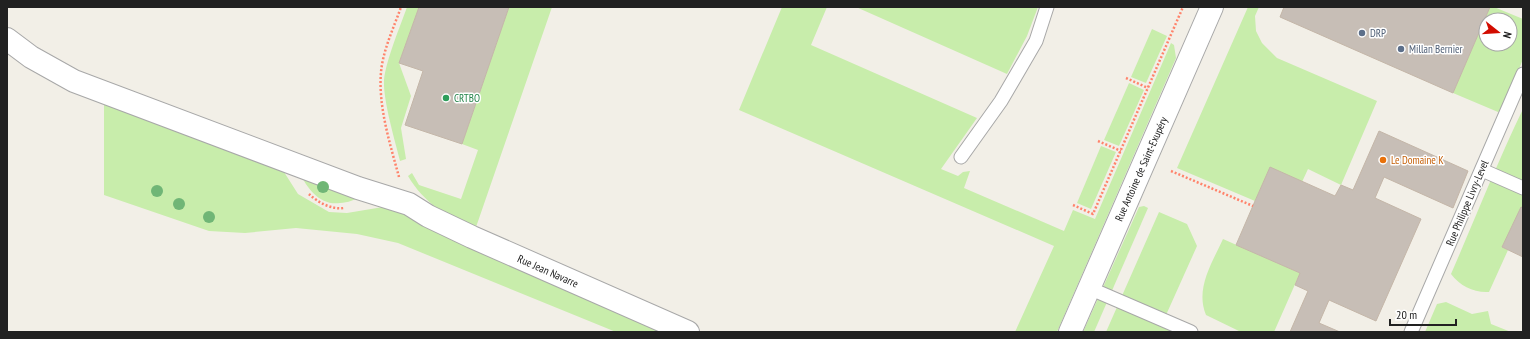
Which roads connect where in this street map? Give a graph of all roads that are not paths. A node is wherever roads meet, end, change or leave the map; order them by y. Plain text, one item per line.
1 (1047, 7) edge
2 (1212, 7) edge
3 (7, 39) edge
4 (1523, 74) edge
5 (961, 157) dead end
6 (1482, 170) junction
7 (1523, 188) edge
8 (1089, 288) junction
9 (688, 332) edge
10 (1070, 332) edge
11 (1192, 332) edge
12 (1412, 332) edge

1 - 5 lane
2 - 8 street, Rue Antoine de Saint-Exupéry
3 - 9 street, Rue Jean Navarre
4 - 6 lane, Rue Philippe Livry-Level
6 - 7 lane
6 - 12 lane, Rue Philippe Livry-Level
8 - 10 street, Rue Antoine de Saint-Exupéry
8 - 11 lane

